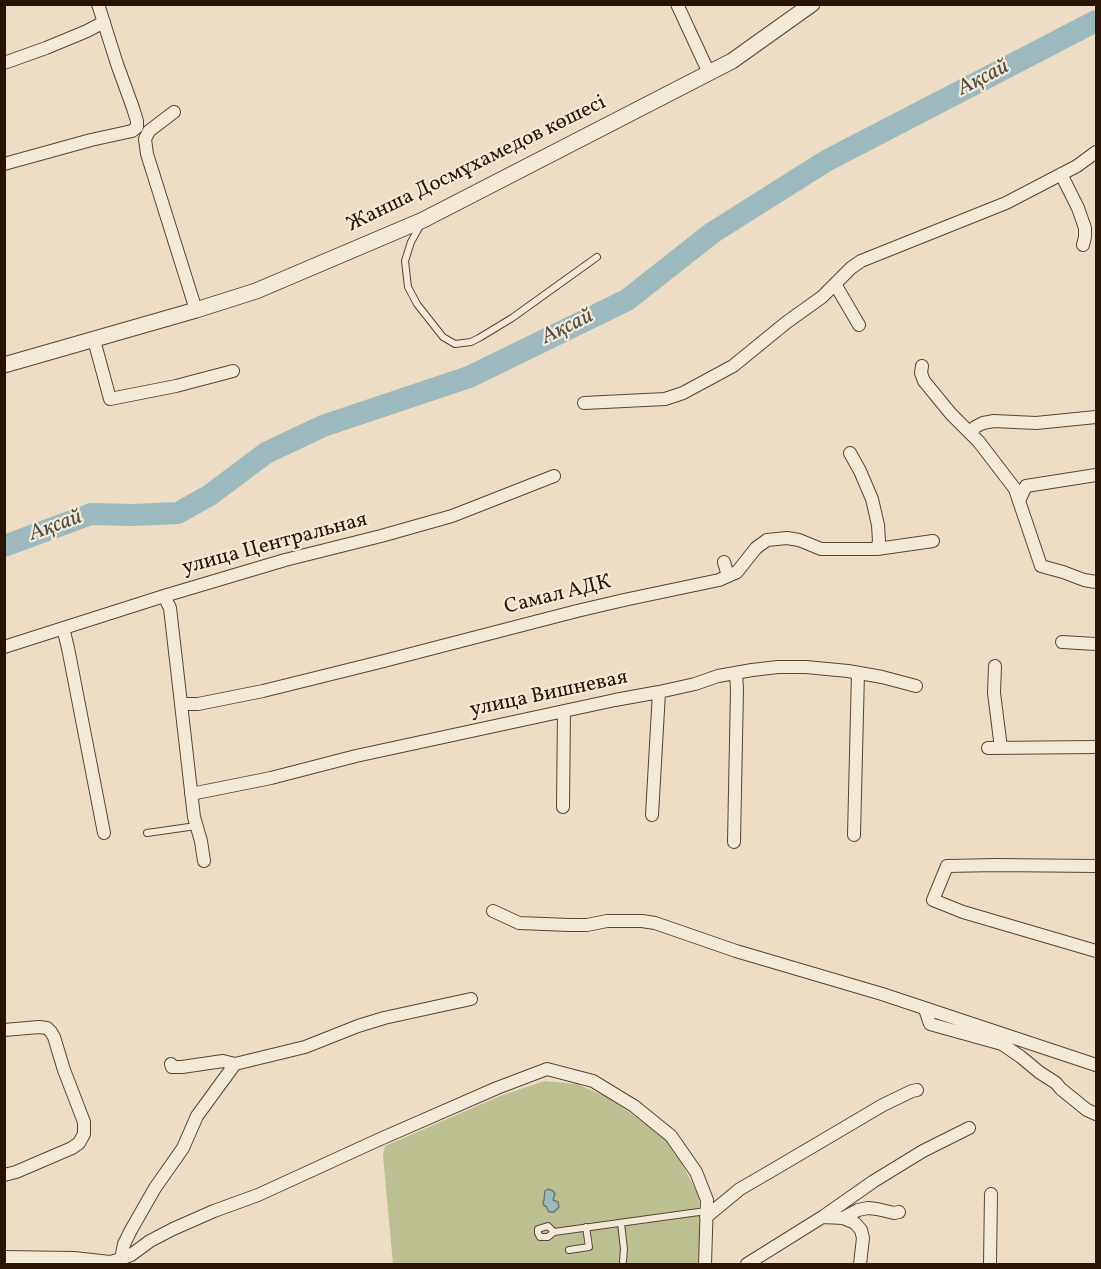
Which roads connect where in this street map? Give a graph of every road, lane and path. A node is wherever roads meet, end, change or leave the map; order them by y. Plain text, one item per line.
1 (98, 4) edge
2 (677, 4) edge
3 (812, 4) edge
4 (104, 22) junction
5 (4, 63) edge
6 (709, 73) junction
7 (174, 112) dead end
8 (1096, 152) edge
9 (4, 164) edge
10 (1061, 174) junction
11 (423, 220) junction
12 (1083, 245) dead end
13 (597, 257) dead end
14 (835, 284) junction
15 (196, 310) junction
16 (859, 325) dead end
17 (94, 339) junction
18 (4, 365) edge
19 (922, 366) dead end
20 (233, 371) dead end
21 (584, 403) dead end
22 (1096, 417) edge
23 (971, 434) junction
24 (850, 453) dead end
25 (1096, 475) edge
26 (554, 476) dead end
27 (1011, 483) junction
28 (1026, 486) junction
29 (1019, 501) junction
30 (933, 541) dead end
31 (877, 549) junction
32 (724, 562) dead end
33 (728, 576) junction
34 (1096, 582) edge
35 (164, 596) junction
36 (63, 628) junction
37 (1062, 642) dead end
38 (1096, 644) edge
39 (4, 647) edge
40 (995, 666) dead end
41 (736, 673) junction
42 (858, 673) junction
43 (916, 686) dead end
44 (659, 692) junction
45 (182, 704) junction
46 (564, 712) junction
47 (1096, 747) edge
48 (191, 794) junction
49 (562, 807) dead end
50 (652, 815) dead end
51 (196, 826) junction
52 (104, 833) dead end
53 (147, 833) dead end
54 (854, 835) dead end
55 (734, 842) dead end
56 (204, 861) dead end
57 (1096, 866) edge
58 (493, 911) dead end
59 (1096, 951) edge
60 (471, 999) dead end
61 (926, 1009) junction
62 (4, 1030) edge
63 (171, 1064) dead end
64 (235, 1064) junction
65 (1096, 1065) edge
66 (917, 1090) dead end
67 (1096, 1114) edge
68 (969, 1128) dead end
69 (4, 1174) edge
70 (991, 1194) dead end
71 (899, 1212) dead end
72 (706, 1214) junction
73 (823, 1217) junction
74 (843, 1218) junction
75 (621, 1222) junction
76 (586, 1227) junction
77 (554, 1232) dead end
78 (569, 1250) dead end
79 (4, 1257) edge
80 (121, 1259) junction
81 (623, 1261) dead end
82 (705, 1264) edge
83 (747, 1264) edge
84 (860, 1264) edge
85 (990, 1264) edge

1 - 4 street
2 - 6 street
3 - 6 street, Жанша Досмұхамедов көшесі
4 - 5 street
4 - 9 street
6 - 11 street, Жанша Досмұхамедов көшесі
7 - 15 street
8 - 10 street
10 - 12 street
10 - 14 street
11 - 13 lane
11 - 15 street, Жанша Досмұхамедов көшесі
14 - 16 street
14 - 21 street
15 - 17 street, Жанша Досмұхамедов көшесі
17 - 18 street, Жанша Досмұхамедов көшесі
17 - 20 street
19 - 23 street
22 - 23 street
23 - 27 street
24 - 31 street
25 - 28 street
26 - 35 street, улица Центральная
27 - 28 street
27 - 29 street
28 - 29 street
29 - 34 street
30 - 31 street, Самал АДК
31 - 33 street, Самал АДК
32 - 33 street
33 - 45 street, Самал АДК
35 - 36 street, улица Центральная
35 - 45 street
36 - 39 street, улица Центральная
36 - 52 street
37 - 38 street
40 - 47 street
41 - 42 street, улица Вишневая
41 - 44 street, улица Вишневая
41 - 55 street
42 - 43 street, улица Вишневая
42 - 54 street
44 - 46 street, улица Вишневая
44 - 50 street
45 - 48 street
46 - 48 street, улица Вишневая
46 - 49 street
48 - 51 street
51 - 53 lane
51 - 56 street
57 - 59 street
58 - 61 street
60 - 64 street
61 - 65 street
61 - 67 street
62 - 69 street
63 - 64 street
64 - 80 street
66 - 72 street
68 - 73 street
70 - 85 street
71 - 74 street
72 - 75 lane
72 - 80 street
72 - 82 street
73 - 74 street
73 - 83 street
74 - 84 street
75 - 76 lane
75 - 81 lane
76 - 77 lane
76 - 78 lane
79 - 80 street

